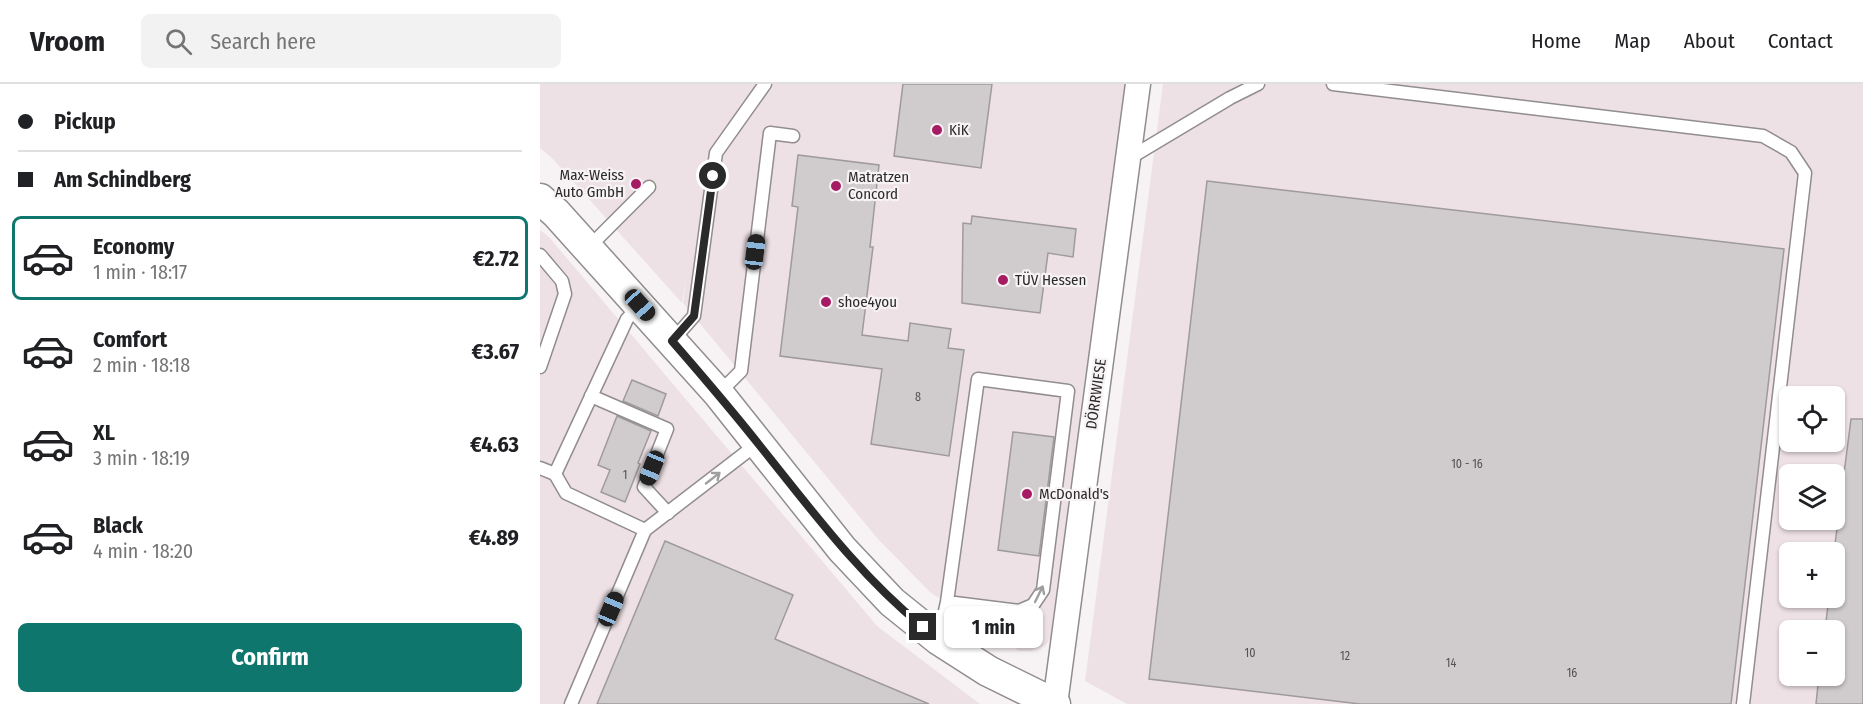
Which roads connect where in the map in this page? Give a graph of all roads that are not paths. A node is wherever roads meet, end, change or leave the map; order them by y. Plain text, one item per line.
1 (765, 84) edge
2 (1138, 84) edge
3 (1258, 84) edge
4 (1333, 84) edge
5 (794, 136) dead end
6 (1128, 159) junction
7 (649, 187) dead end
8 (540, 199) edge
9 (588, 248) junction
10 (540, 255) edge
11 (640, 305) junction
12 (672, 341) junction
13 (540, 367) edge
14 (718, 393) junction
15 (591, 396) junction
16 (758, 443) junction
17 (540, 468) edge
18 (555, 474) junction
19 (668, 513) junction
20 (645, 530) junction
21 (947, 602) junction
22 (938, 639) junction
23 (571, 704) edge
24 (1055, 704) edge
25 (1743, 704) edge

1 - 12 lane
2 - 6 street, DÖRRWIESE
3 - 6 lane
4 - 25 lane
5 - 14 lane
6 - 24 street, DÖRRWIESE
7 - 9 lane
8 - 9 street
9 - 11 street
10 - 13 lane
11 - 12 street
11 - 15 lane
12 - 14 street
14 - 16 street
15 - 18 lane
15 - 19 lane
19 -> 16 lane
16 - 22 street
17 - 18 lane
18 - 20 lane
19 - 20 lane
20 - 23 lane
21 -> 21 lane
21 - 22 lane
22 - 24 street

